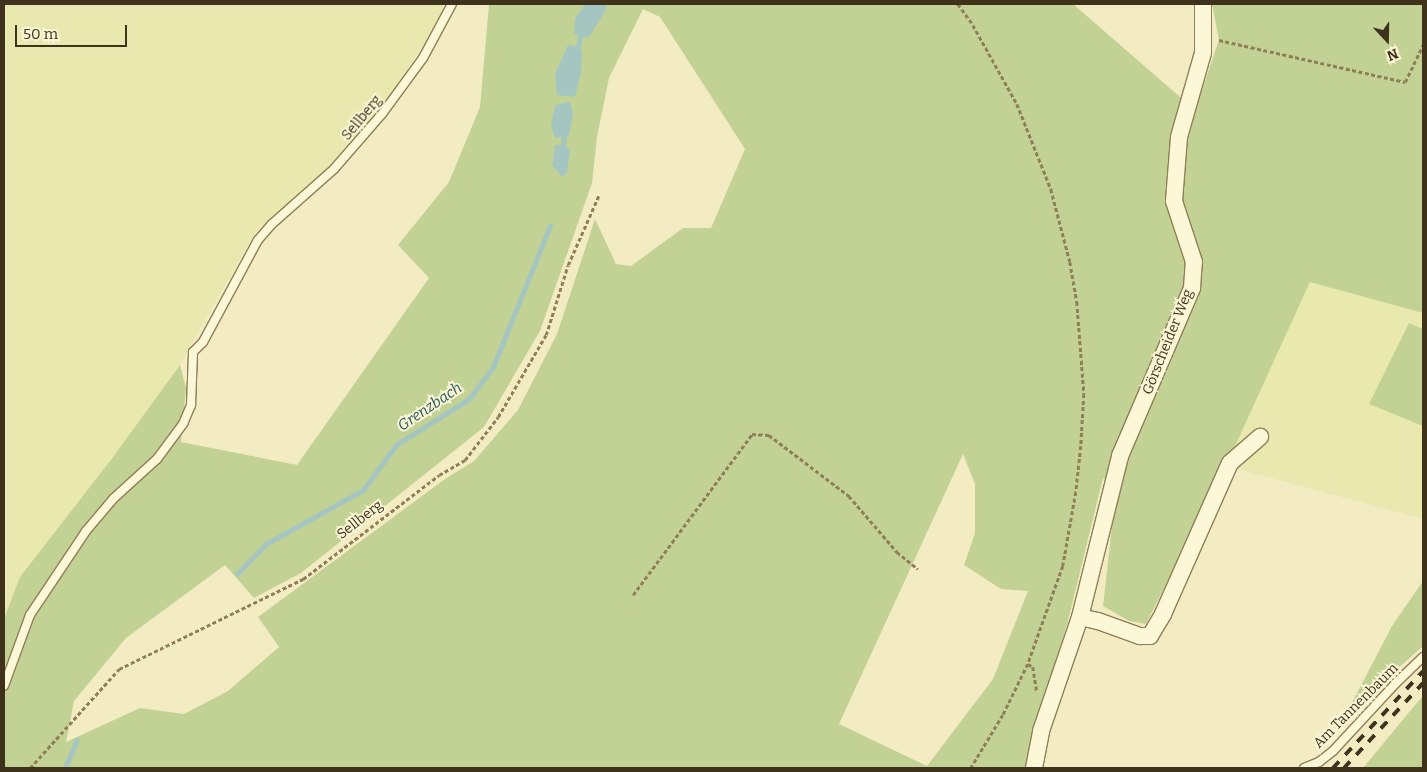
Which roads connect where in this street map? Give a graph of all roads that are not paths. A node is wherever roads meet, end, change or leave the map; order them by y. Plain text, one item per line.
1 (452, 4) edge
2 (1203, 4) edge
3 (1260, 437) dead end
4 (1080, 617) junction
5 (1423, 657) edge
6 (4, 686) edge
7 (1034, 768) edge
8 (1304, 768) edge

1 - 6 lane, Sellberg
2 - 4 street, Görscheider Weg
3 - 4 street
4 - 7 street, Görscheider Weg
5 - 8 lane, Am Tannenbaum

